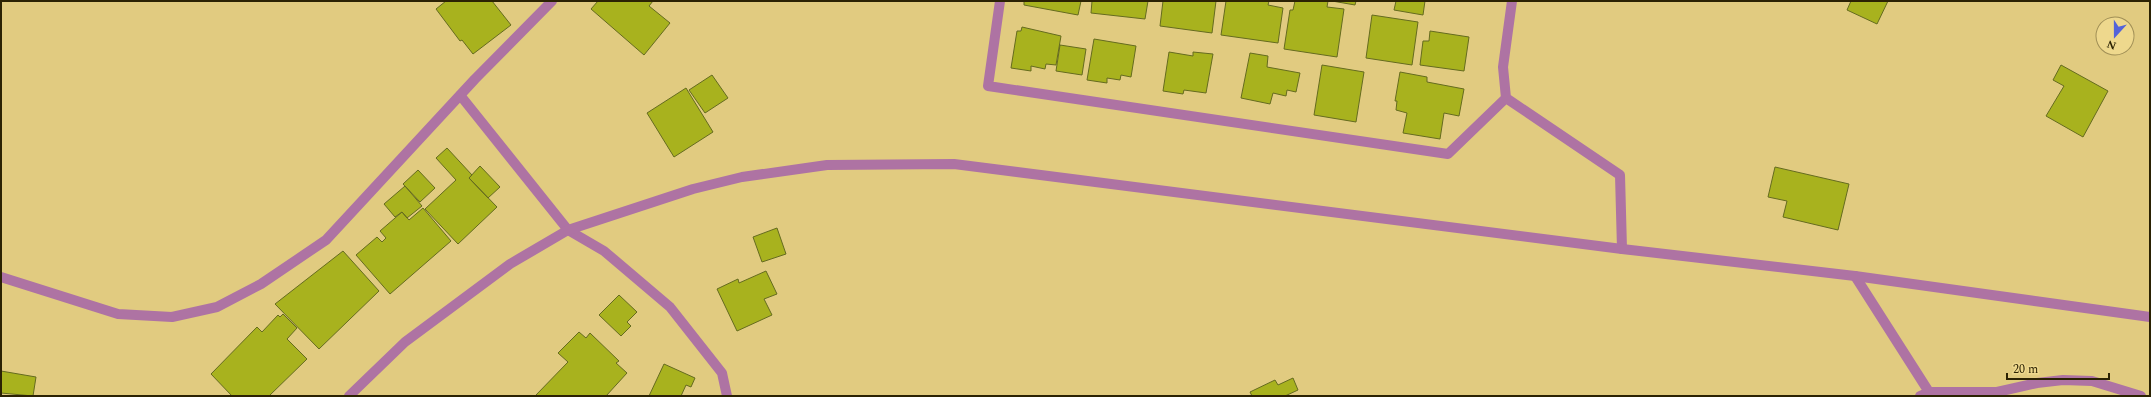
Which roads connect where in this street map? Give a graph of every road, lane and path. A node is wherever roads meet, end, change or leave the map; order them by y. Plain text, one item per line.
1 (552, 1) edge
2 (1000, 1) edge
3 (1512, 1) edge
4 (460, 95) junction
5 (1506, 98) junction
6 (568, 230) junction
7 (1622, 249) junction
8 (1855, 276) junction
9 (1, 277) edge
10 (2150, 317) edge
11 (1924, 394) edge
12 (348, 396) edge
13 (727, 396) edge
14 (2141, 396) edge

1 - 4 street
2 - 5 street
3 - 5 street
4 - 6 street
4 - 9 street
5 - 7 street
6 - 7 street
6 - 12 street
6 - 13 street
7 - 8 street
8 - 10 street
8 - 11 street
11 - 14 street

